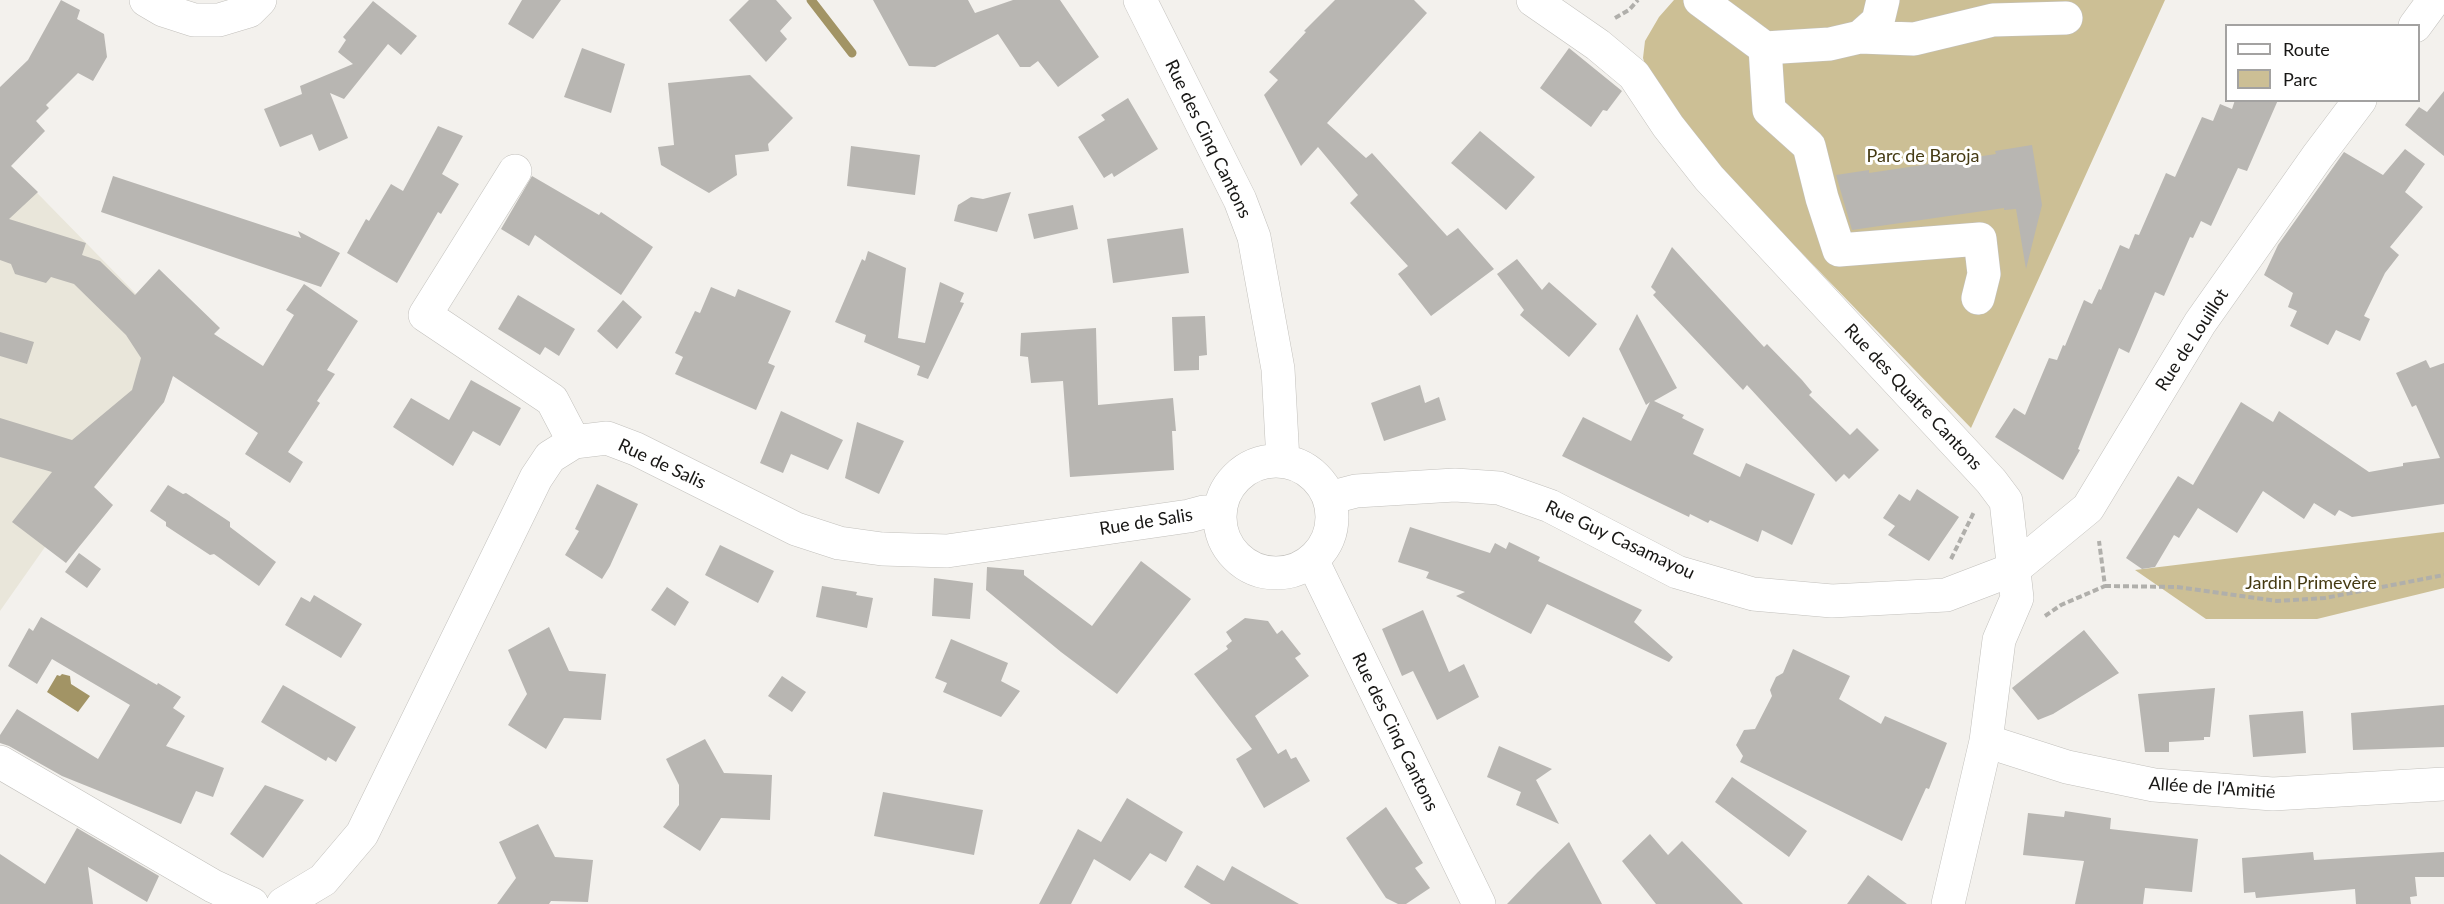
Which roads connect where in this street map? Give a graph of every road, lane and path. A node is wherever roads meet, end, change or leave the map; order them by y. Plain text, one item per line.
1 (146, 0) edge
2 (260, 0) edge
3 (1140, 0) edge
4 (1533, 0) edge
5 (1700, 0) edge
6 (1883, 0) edge
7 (2434, 0) edge
8 (2066, 18) dead end
9 (2416, 24) edge
10 (1860, 37) junction
11 (1765, 48) junction
12 (2358, 102) edge
13 (515, 171) dead end
14 (1978, 298) dead end
15 (574, 442) junction
16 (1283, 460) junction
17 (1329, 498) junction
18 (1976, 508) dead end
19 (1219, 512) junction
20 (2099, 536) dead end
21 (1312, 560) junction
22 (2014, 568) junction
23 (1946, 569) dead end
24 (2444, 575) edge
25 (2105, 586) junction
26 (2038, 621) dead end
27 (1986, 741) junction
28 (0, 762) edge
29 (2444, 784) edge
30 (252, 904) edge
31 (282, 904) edge
32 (1479, 904) edge
33 (1948, 904) edge

1 - 2 street
3 - 16 street, Rue des Cinq Cantons
4 - 22 street, Rue des Quatre Cantons
5 - 11 street
6 - 10 street
7 - 9 street
8 - 10 street
10 - 11 street
11 - 14 street
12 - 22 street, Rue de Louillot
13 - 15 street
15 - 19 street, Rue de Salis
15 - 31 street, Rue de Salis
16 - 17 street
16 - 19 street
17 - 21 street
17 - 22 street, Rue Guy Casamayou
18 - 23 path
19 - 21 street
20 - 25 path
21 - 32 street, Rue des Cinq Cantons
22 - 27 street, Rue des Quatre Cantons
24 - 25 path
25 - 26 path
27 - 29 street, Allée de l'Amitié
27 - 33 street, Rue des Quatre Cantons
28 - 30 street

